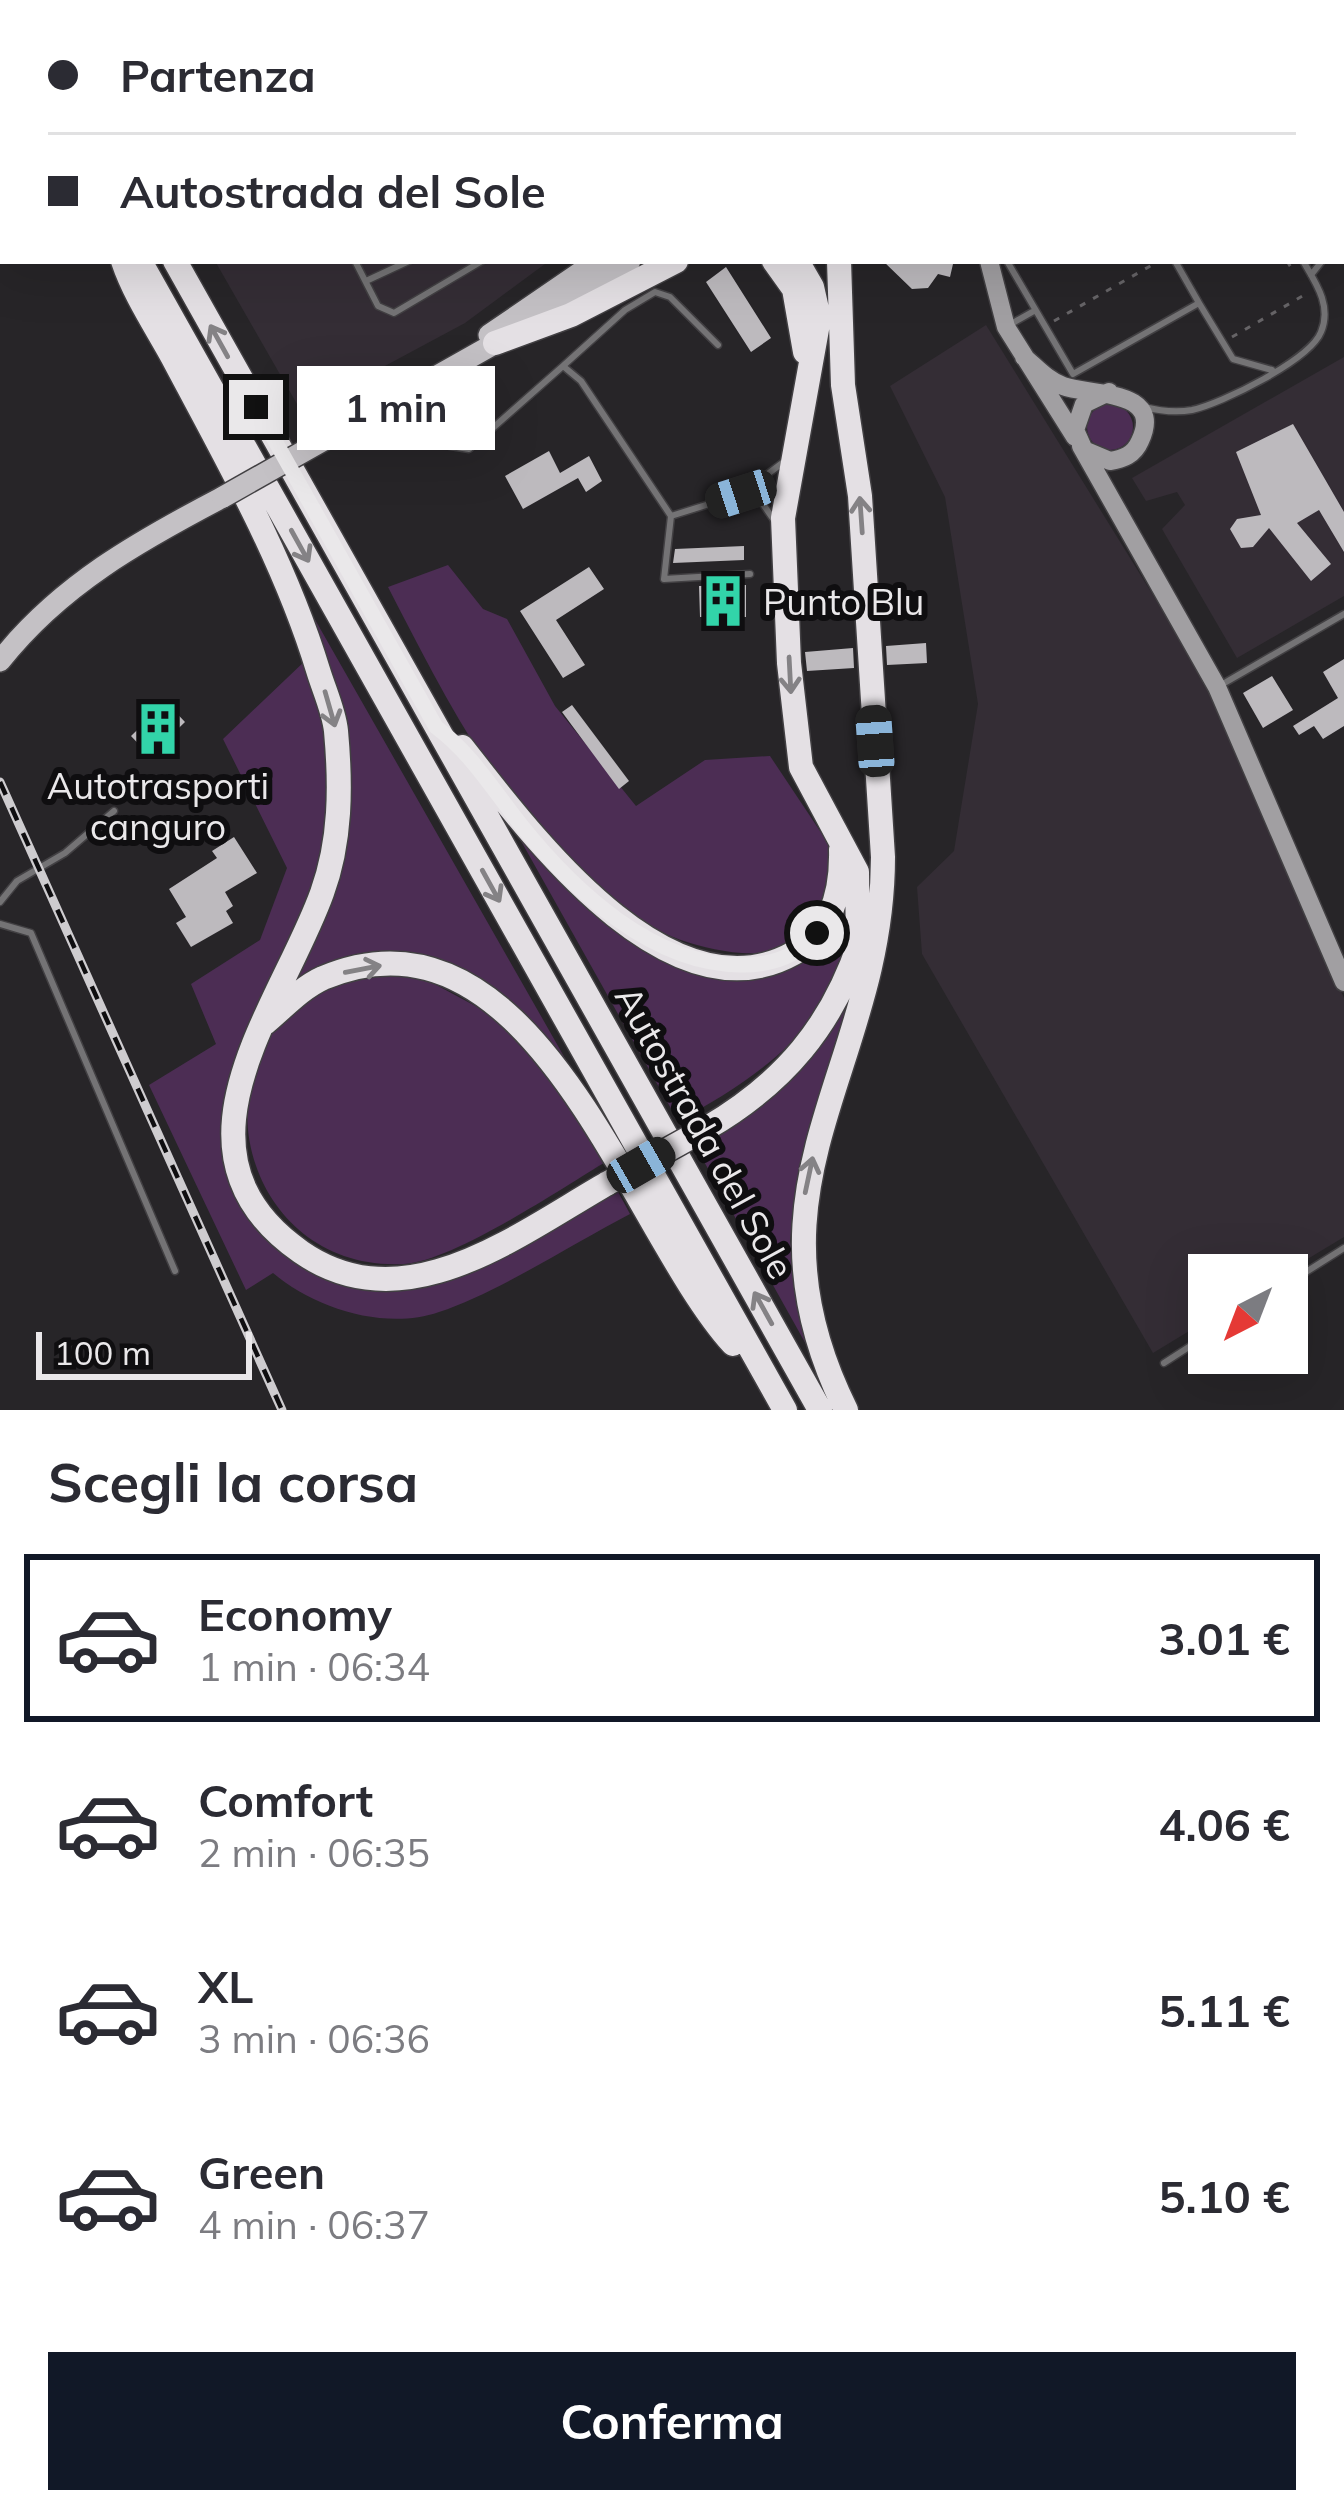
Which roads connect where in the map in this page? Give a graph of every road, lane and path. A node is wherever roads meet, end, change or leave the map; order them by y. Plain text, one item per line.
1 (125, 264) edge
2 (142, 264) edge
3 (177, 264) edge
4 (357, 264) edge
5 (403, 264) edge
6 (477, 264) edge
7 (593, 264) edge
8 (625, 264) edge
9 (670, 264) edge
10 (776, 264) edge
11 (799, 264) edge
12 (839, 264) edge
13 (989, 264) edge
14 (1008, 264) edge
15 (1154, 264) edge
16 (1177, 264) edge
17 (1289, 264) edge
18 (1306, 264) edge
19 (1320, 264) edge
20 (1292, 269) dead end
21 (1311, 275) junction
22 (366, 281) junction
23 (1308, 294) dead end
24 (1199, 303) junction
25 (1034, 311) junction
26 (1006, 327) junction
27 (1043, 327) junction
28 (1222, 343) junction
29 (495, 344) junction
30 (718, 345) dead end
31 (1024, 357) junction
32 (563, 366) junction
33 (1280, 367) junction
34 (1109, 392) junction
35 (407, 393) junction
36 (808, 393) junction
37 (1132, 402) junction
38 (1080, 443) junction
39 (794, 453) junction
40 (1126, 457) junction
41 (741, 494) junction
42 (671, 516) junction
43 (1125, 523) junction
44 (782, 533) junction
45 (750, 574) dead end
46 (1344, 614) edge
47 (0, 662) edge
48 (1217, 687) junction
49 (436, 727) junction
50 (114, 811) dead end
51 (837, 836) junction
52 (882, 884) junction
53 (0, 902) edge
54 (0, 924) edge
55 (858, 948) junction
56 (1344, 982) edge
57 (263, 1025) junction
58 (1344, 1248) edge
59 (175, 1271) dead end
60 (1308, 1271) edge
61 (1188, 1348) edge
62 (1164, 1363) dead end
63 (760, 1366) junction
64 (785, 1410) edge
65 (820, 1410) edge
66 (846, 1410) edge

1 -> 57 highway
2 -> 63 highway, Autostrada del Sole
49 -> 3 highway, Autostrada del Sole
4 - 22 lane
5 - 22 lane
6 - 22 lane
7 - 35 main road
8 - 29 main road
9 - 29 highway
10 - 36 highway
11 - 36 highway
52 -> 12 highway
13 - 26 street
14 - 25 lane
15 - 27 path
16 - 24 lane
17 - 20 path
18 - 21 lane
19 - 21 lane
21 - 33 lane
23 - 28 path
24 - 27 lane
24 - 28 lane
25 - 26 lane
25 - 27 lane
26 - 31 street
28 - 33 lane
29 - 35 main road
30 - 32 lane
31 - 34 street
31 - 38 street
32 - 35 lane
32 - 42 lane
33 - 37 lane
34 - 37 street
34 - 38 street
35 - 47 main road, bridge
36 - 39 highway
37 - 40 street
38 - 40 street
38 - 43 street
39 - 41 lane
39 - 44 highway
40 - 43 street
41 - 42 lane
41 - 44 lane
42 - 45 lane
43 - 48 street
44 -> 51 highway
46 - 48 lane
48 - 56 street
49 - 51 highway
65 -> 49 highway, Autostrada del Sole
50 - 53 lane
51 - 55 highway
52 - 55 highway
66 -> 52 highway
54 - 59 lane
55 - 57 highway, bridge
57 -> 63 highway
58 - 60 lane
61 - 62 lane
63 - 64 highway, Autostrada del Sole

